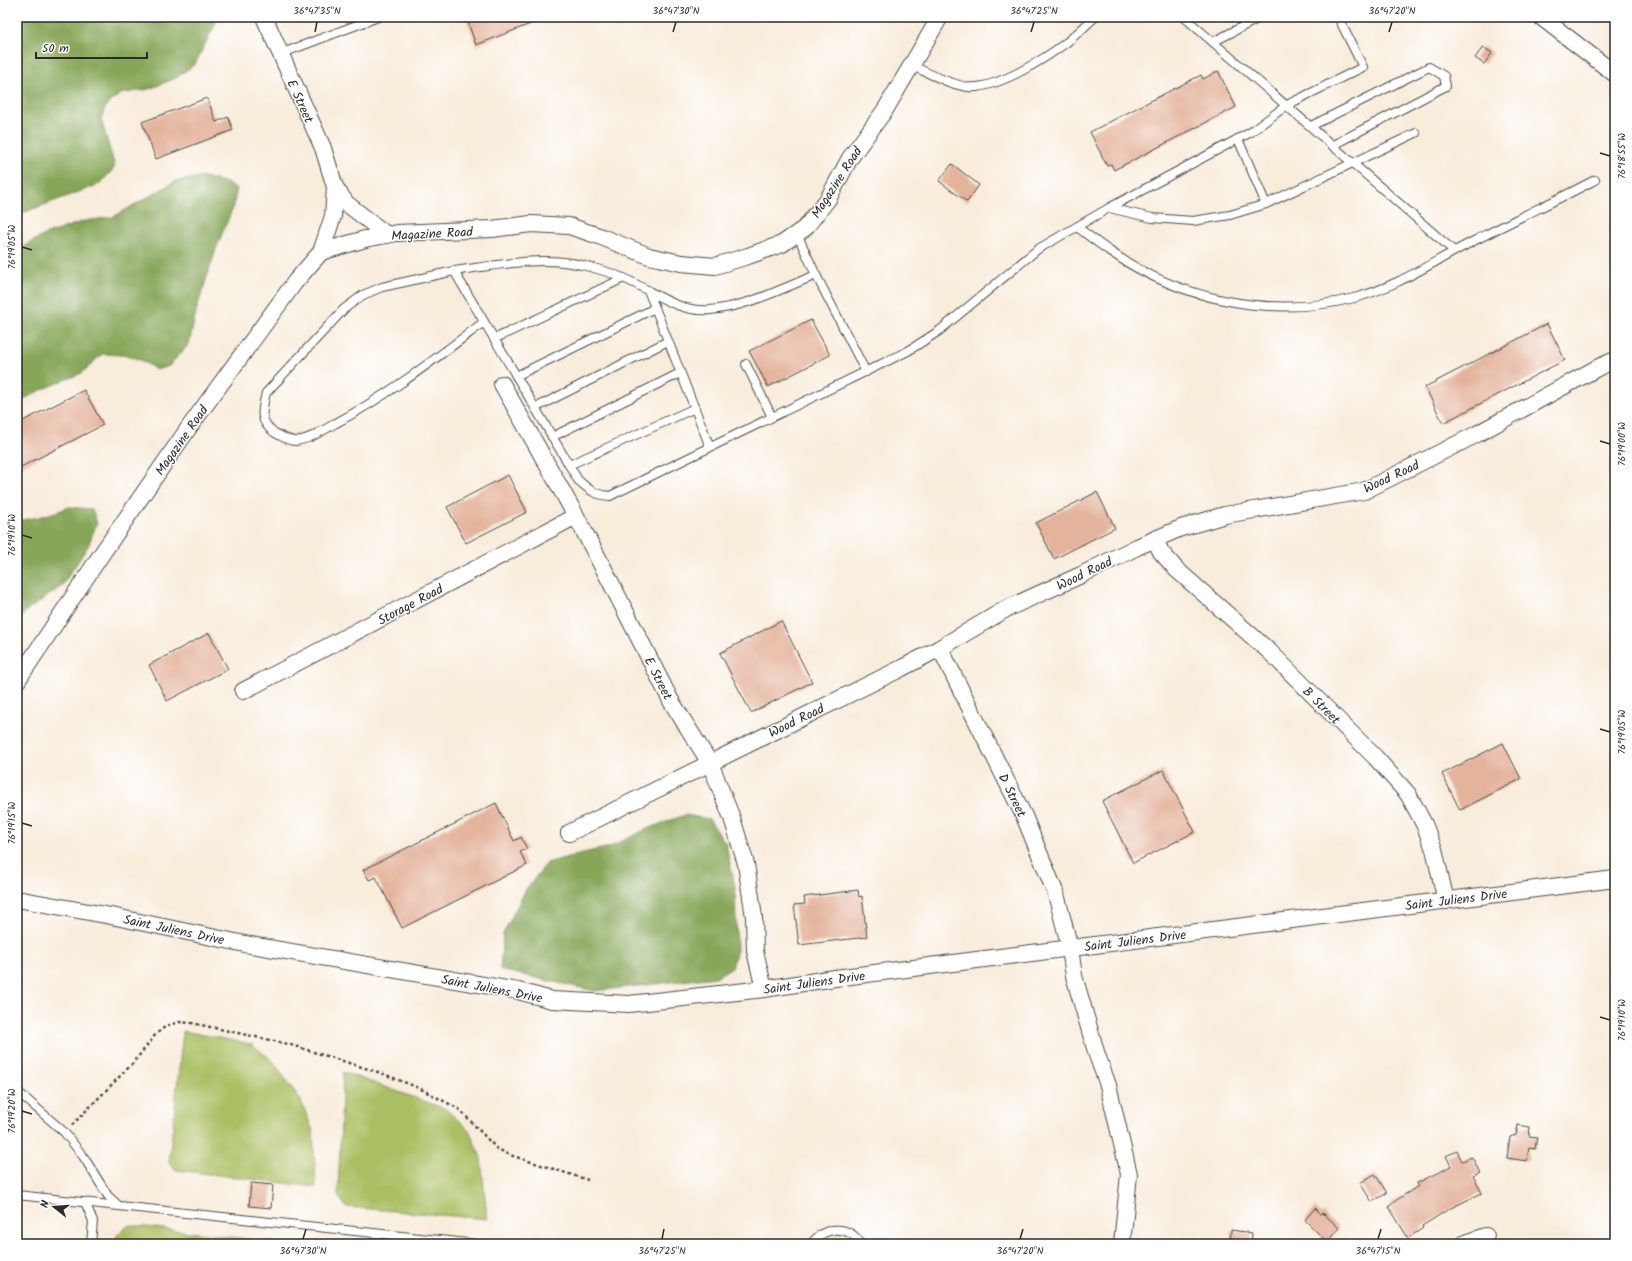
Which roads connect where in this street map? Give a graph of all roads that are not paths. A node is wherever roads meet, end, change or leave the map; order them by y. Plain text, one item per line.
1 (264, 17) edge
2 (378, 17) edge
3 (940, 17) edge
4 (1095, 17) edge
5 (1184, 17) edge
6 (1261, 17) edge
7 (1338, 17) edge
8 (1541, 17) edge
9 (1213, 42) junction
10 (280, 54) junction
11 (910, 65) junction
12 (1615, 74) edge
13 (1286, 105) junction
14 (1311, 126) junction
15 (1416, 133) dead end
16 (1238, 139) junction
17 (1333, 145) junction
18 (1353, 163) junction
19 (1596, 180) dead end
20 (335, 187) junction
21 (1266, 204) junction
22 (1109, 208) junction
23 (1077, 227) junction
24 (797, 234) junction
25 (387, 235) junction
26 (1454, 251) junction
27 (321, 252) junction
28 (454, 271) junction
29 (816, 275) junction
30 (624, 278) junction
31 (648, 290) junction
32 (655, 308) junction
33 (484, 322) junction
34 (494, 339) junction
35 (668, 341) junction
36 (1615, 360) edge
37 (746, 364) dead end
38 (866, 372) junction
39 (680, 373) junction
40 (516, 376) junction
41 (502, 384) dead end
42 (535, 408) junction
43 (695, 408) junction
44 (772, 416) junction
45 (552, 437) junction
46 (710, 447) junction
47 (569, 465) junction
48 (576, 516) junction
49 (1155, 539) junction
50 (940, 648) junction
51 (17, 682) edge
52 (243, 691) dead end
53 (710, 763) junction
54 (569, 833) dead end
55 (1615, 879) edge
56 (17, 899) edge
57 (1446, 900) junction
58 (1070, 948) junction
59 (764, 989) junction
60 (17, 1091) edge
61 (17, 1195) edge
62 (85, 1202) junction
63 (119, 1206) junction
64 (1486, 1236) dead end
65 (91, 1244) edge
66 (477, 1244) edge
67 (811, 1244) edge
68 (861, 1244) edge
69 (1122, 1244) edge
70 (1462, 1244) edge

1 - 10 street, E Street
2 - 10 lane
3 - 11 street, Magazine Road
4 - 11 lane
5 - 9 lane
6 - 9 lane
7 - 13 lane
8 - 12 street
9 - 13 lane
10 - 20 street, E Street
11 - 24 street, Magazine Road
13 - 14 lane
13 - 16 lane
14 - 17 lane
14 - 17 lane
15 - 18 lane
16 - 21 lane
16 - 22 lane
17 - 18 lane
18 - 21 lane
18 - 26 lane
19 - 26 lane
20 - 25 street, E Street
20 - 27 street, E Street
21 - 22 lane
22 - 23 lane
23 - 26 lane
23 - 38 lane
24 - 25 street, Magazine Road
24 - 29 lane
25 - 27 street, Magazine Road
27 - 51 street, Magazine Road
28 - 30 lane
28 - 33 lane
28 - 33 lane
29 - 31 lane
29 - 38 lane
30 - 31 lane
30 - 34 lane
31 - 32 lane
32 - 35 lane
32 - 40 lane
33 - 34 lane
34 - 40 lane
35 - 39 lane
35 - 42 lane
36 - 49 street, Wood Road
37 - 44 lane
38 - 44 lane
39 - 43 lane
39 - 45 lane
40 - 42 lane
41 - 48 street, E Street
42 - 45 lane
43 - 46 lane
43 - 47 lane
44 - 46 lane
45 - 47 lane
46 - 47 lane
48 - 52 street, Storage Road
48 - 53 street, E Street
49 - 50 street, Wood Road
49 - 57 street, B Street
50 - 53 street, Wood Road
50 - 58 street, D Street
53 - 54 street, Wood Road
53 - 59 street, E Street
55 - 57 street, Saint Juliens Drive
56 - 59 street, Saint Juliens Drive
57 - 58 street, Saint Juliens Drive
58 - 59 street, Saint Juliens Drive
58 - 69 street, D Street
60 - 63 lane
61 - 62 lane
62 - 63 lane
62 - 65 lane
63 - 66 lane
64 - 70 street
67 - 68 lane

